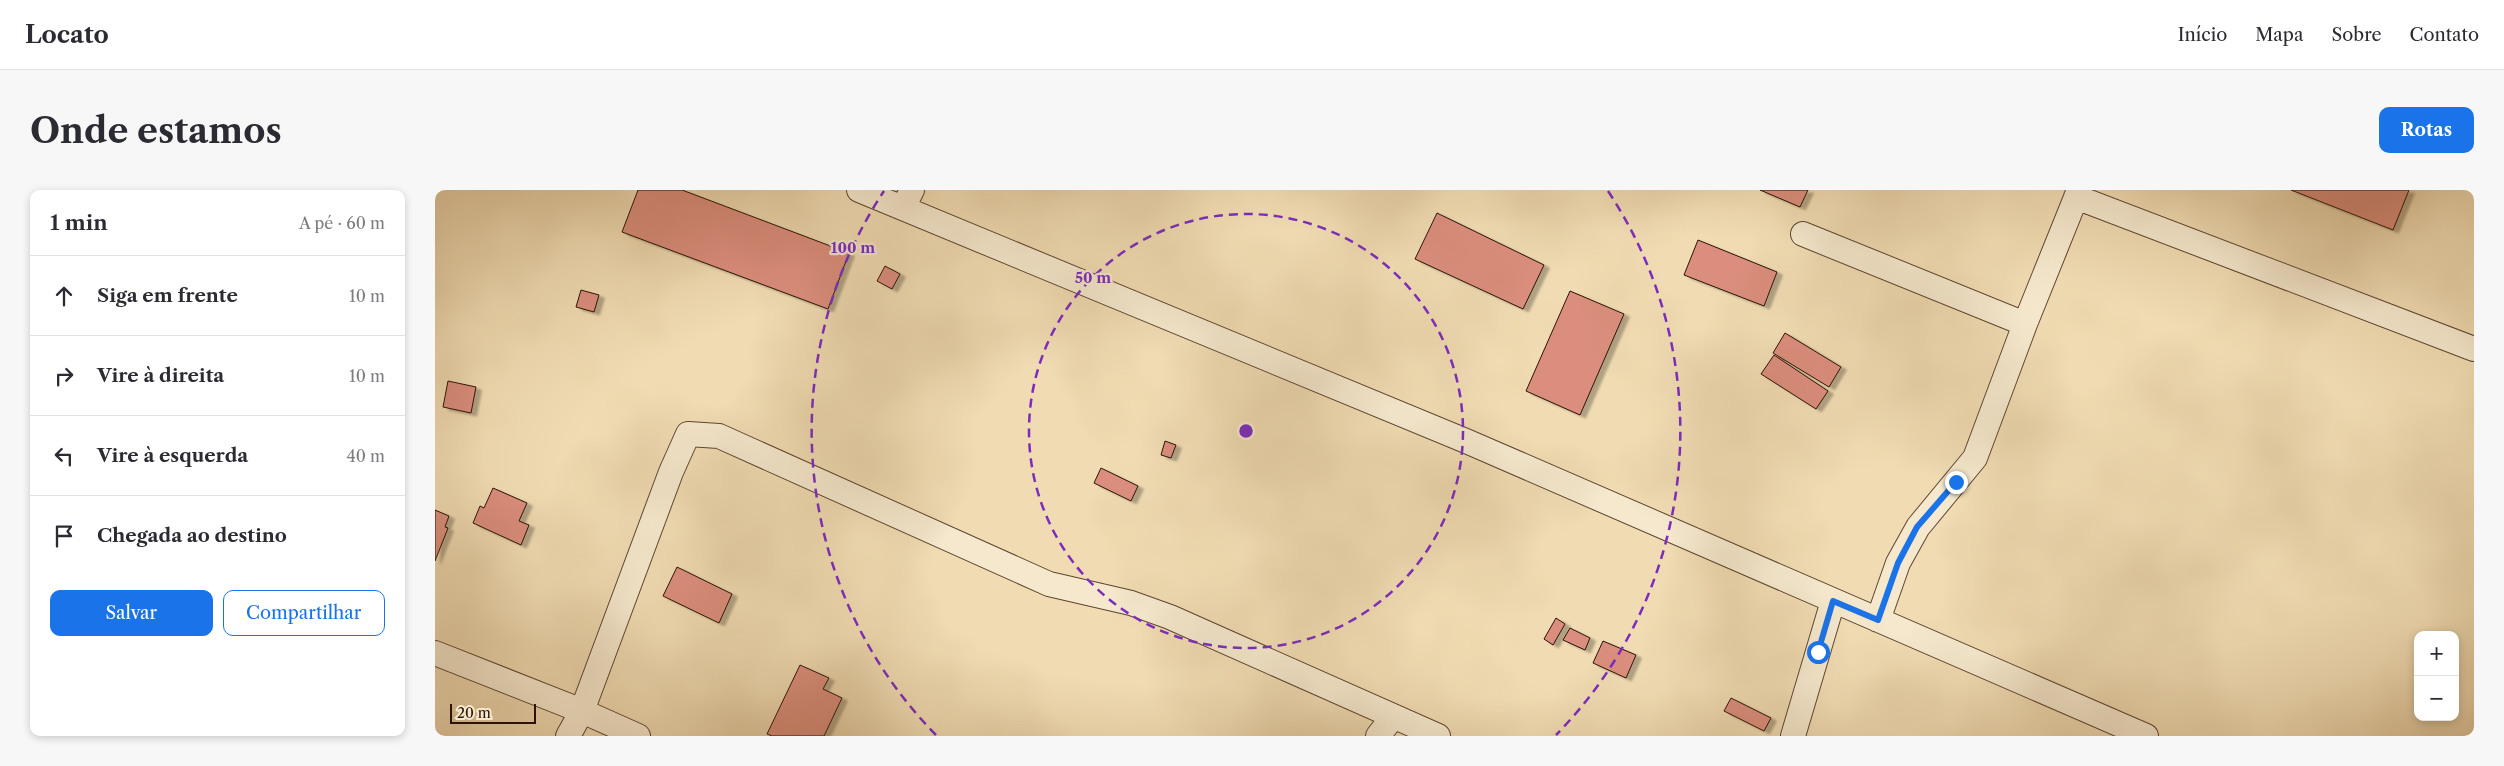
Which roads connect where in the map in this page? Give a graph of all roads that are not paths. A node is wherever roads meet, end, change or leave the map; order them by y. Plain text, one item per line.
1 (859, 190) edge
2 (2077, 193) edge
3 (907, 199) edge
4 (1803, 234) dead end
5 (2025, 324) junction
6 (2474, 349) edge
7 (1833, 601) junction
8 (1878, 620) junction
9 (435, 653) edge
10 (582, 711) junction
11 (1393, 717) junction
12 (568, 736) edge
13 (638, 736) edge
14 (1378, 736) edge
15 (1438, 736) edge
16 (1793, 736) edge
17 (2146, 736) edge

1 - 3 street
2 - 5 street
2 - 6 street
3 - 7 street
4 - 5 street
5 - 8 street
7 - 8 street
7 - 16 street
8 - 17 street
9 - 10 street
10 - 11 street
10 - 12 street
10 - 13 street
11 - 14 street
11 - 15 street

